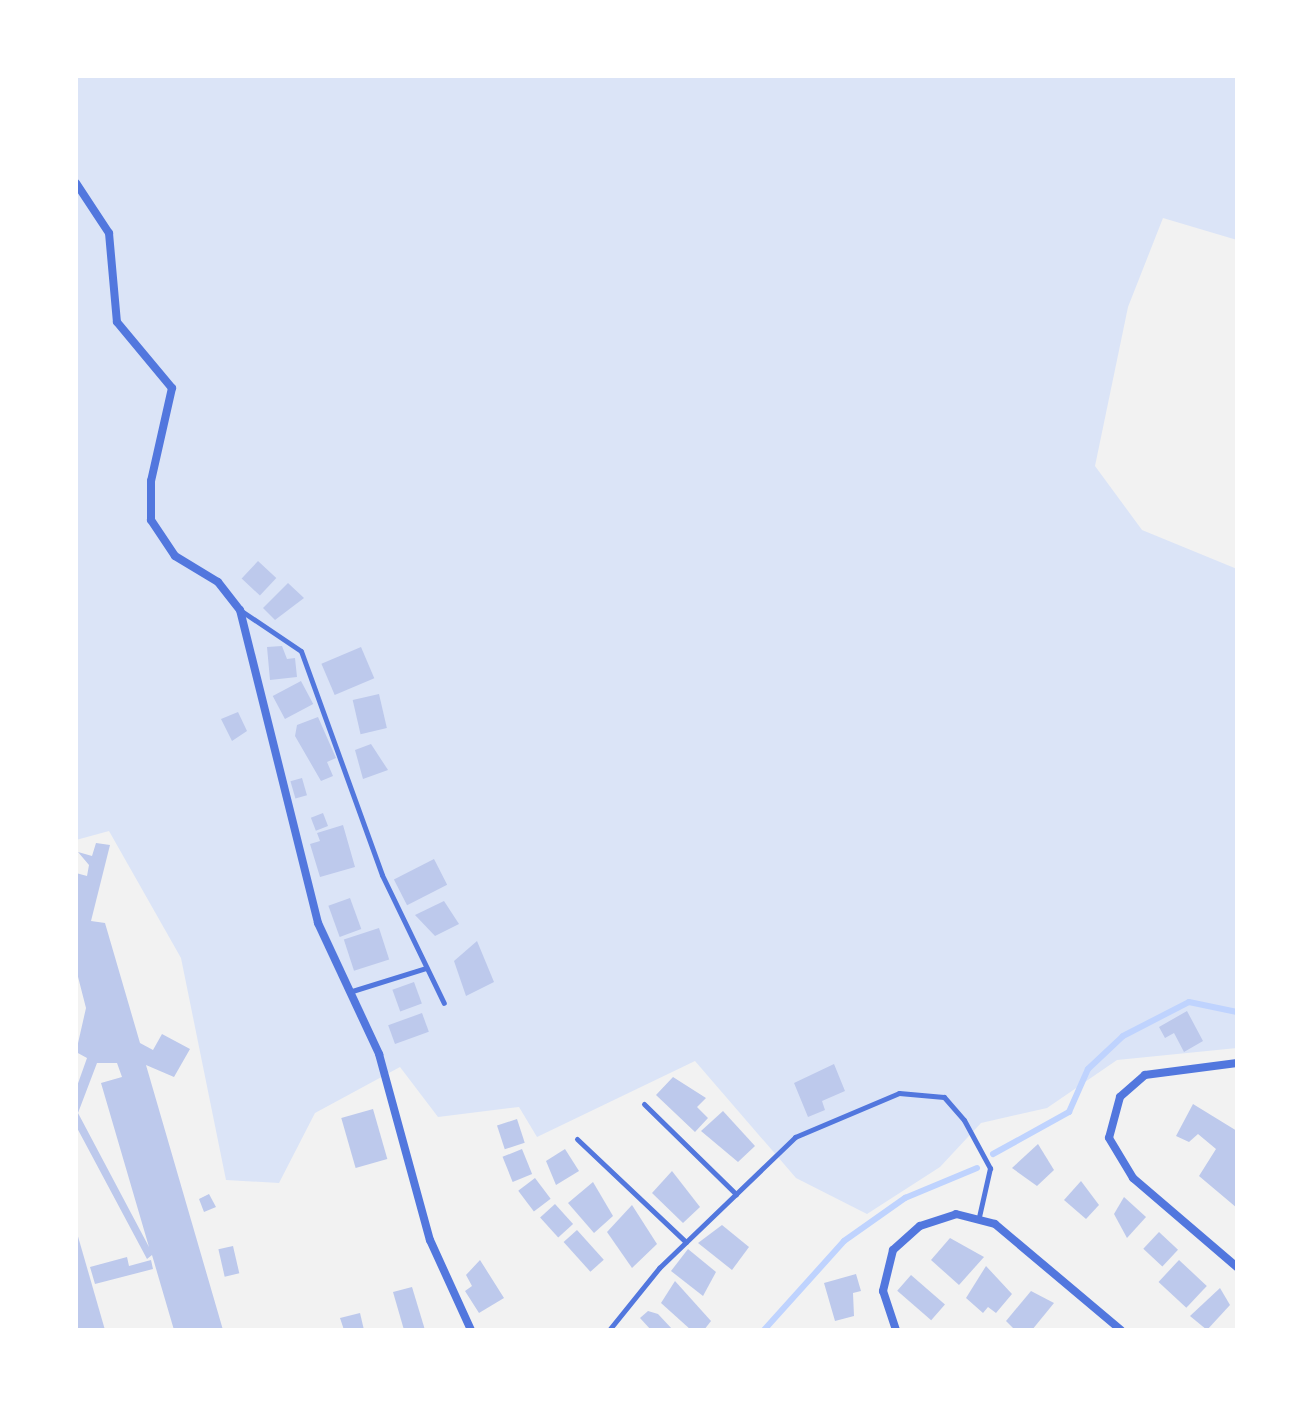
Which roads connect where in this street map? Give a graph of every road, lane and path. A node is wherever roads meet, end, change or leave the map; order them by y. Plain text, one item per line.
1 (76, 183) edge
2 (240, 610) junction
3 (426, 968) junction
4 (349, 992) junction
5 (444, 1003) dead end
6 (1237, 1063) edge
7 (644, 1104) dead end
8 (577, 1139) dead end
9 (736, 1194) junction
10 (979, 1217) junction
11 (686, 1242) junction
12 (1237, 1267) edge
13 (471, 1330) edge
14 (609, 1330) edge
15 (896, 1330) edge
16 (1121, 1330) edge

1 - 2 street
2 - 3 lane
2 - 4 street
3 - 4 lane
3 - 5 lane
4 - 13 street
6 - 12 street
7 - 9 lane
8 - 11 lane
9 - 10 lane
9 - 11 lane
10 - 15 street
10 - 16 street
11 - 14 lane

